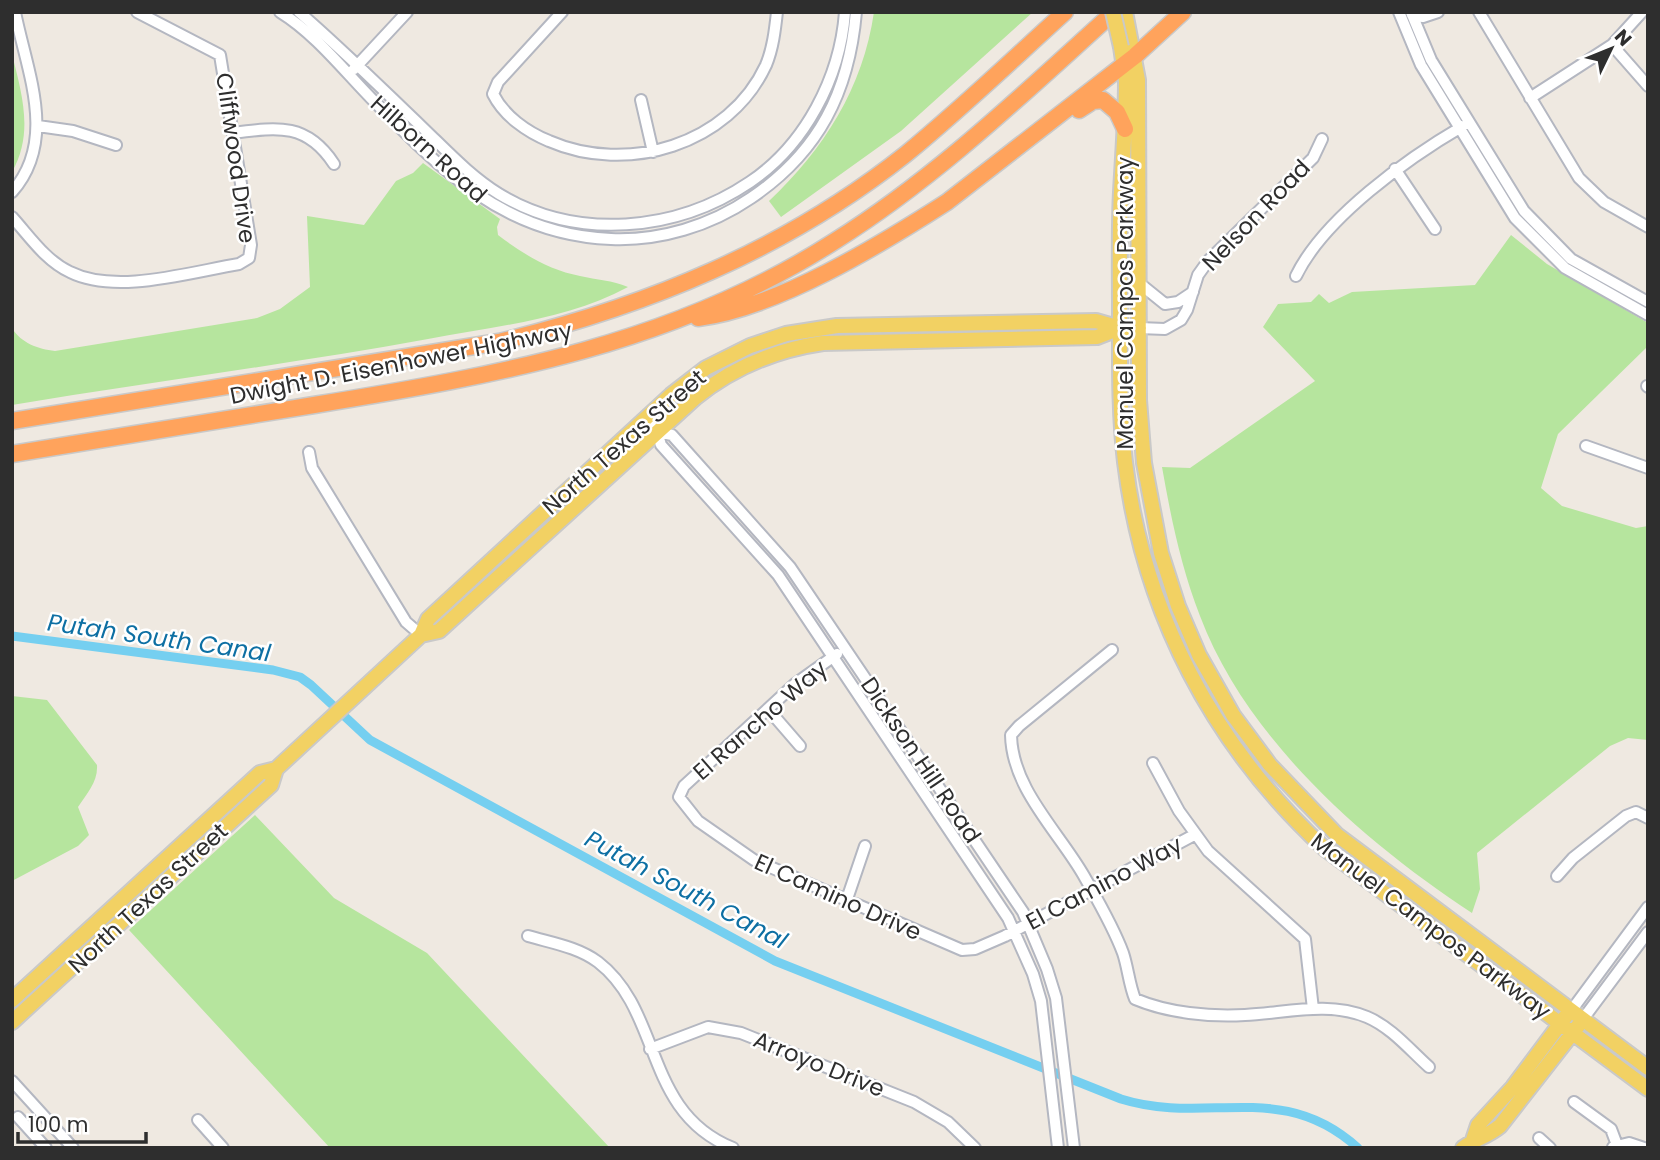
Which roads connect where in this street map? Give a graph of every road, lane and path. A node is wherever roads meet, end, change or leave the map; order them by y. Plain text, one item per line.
1 (15, 12) edge
2 (137, 12) edge
3 (280, 12) edge
4 (299, 12) edge
5 (407, 12) edge
6 (562, 12) edge
7 (777, 12) edge
8 (845, 12) edge
9 (856, 12) edge
10 (1065, 12) edge
11 (1113, 12) edge
12 (1125, 12) edge
13 (1183, 12) edge
14 (1438, 12) edge
15 (1479, 12) edge
16 (1642, 12) edge
17 (1407, 14) edge
18 (1126, 43) junction
19 (1612, 45) junction
20 (1130, 60) junction
21 (353, 69) junction
22 (1648, 86) edge
23 (1530, 98) junction
24 (641, 100) dead end
25 (1464, 126) junction
26 (38, 127) junction
27 (1125, 129) junction
28 (233, 133) junction
29 (1322, 139) dead end
30 (116, 145) dead end
31 (653, 152) junction
32 (334, 164) dead end
33 (1395, 169) junction
34 (984, 174) junction
35 (12, 192) edge
36 (12, 218) edge
37 (1648, 227) edge
38 (1435, 229) dead end
39 (1296, 276) dead end
40 (1139, 283) junction
41 (1193, 292) junction
42 (1648, 302) edge
43 (1648, 315) edge
44 (678, 320) junction
45 (1120, 328) junction
46 (1139, 328) junction
47 (645, 419) junction
48 (12, 421) edge
49 (657, 432) junction
50 (1586, 446) dead end
51 (309, 452) dead end
52 (12, 454) edge
53 (1648, 468) edge
54 (421, 635) junction
55 (845, 649) junction
56 (1112, 650) dead end
57 (832, 658) junction
58 (768, 709) junction
59 (800, 746) dead end
60 (1153, 763) dead end
61 (276, 769) junction
62 (679, 797) joint
63 (1648, 818) edge
64 (1194, 835) junction
65 (865, 846) dead end
66 (1557, 876) dead end
67 (1092, 891) junction
68 (846, 901) junction
69 (1648, 907) edge
70 (1028, 923) junction
71 (1015, 931) junction
72 (1648, 932) edge
73 (528, 936) dead end
74 (12, 1000) edge
75 (1313, 1009) junction
76 (1577, 1015) junction
77 (12, 1022) edge
78 (1567, 1028) junction
79 (650, 1049) junction
80 (1429, 1067) dead end
81 (1648, 1068) edge
82 (12, 1081) edge
83 (1648, 1089) edge
84 (1574, 1102) dead end
85 (33, 1104) junction
86 (15, 1119) edge
87 (198, 1120) dead end
88 (1539, 1138) dead end
89 (1472, 1145) edge
90 (1615, 1146) edge
91 (46, 1148) edge
92 (73, 1148) edge
93 (223, 1148) edge
94 (733, 1148) edge
95 (975, 1148) edge
96 (1058, 1148) edge
97 (1074, 1148) edge
98 (1550, 1148) edge
99 (1644, 1148) edge

1 - 26 street
2 - 28 street, Cliffwood Drive
3 - 21 street, Hilborn Road
4 - 21 street, Hilborn Road
5 - 21 street
6 - 31 street
7 - 31 street
8 - 21 street, Hilborn Road
9 - 21 street, Hilborn Road
10 - 48 highway, Dwight D. Eisenhower Highway
11 - 18 main road, Manuel Campos Parkway, bridge
11 - 44 highway, Dwight D. Eisenhower Highway
12 - 18 main road, Manuel Campos Parkway
13 - 20 highway
14 - 17 street
15 - 23 street
16 - 19 street
17 - 25 street
18 - 20 main road, Manuel Campos Parkway
19 - 22 street
19 - 23 street
20 - 27 main road, Manuel Campos Parkway
20 - 34 highway
20 - 40 main road, Manuel Campos Parkway
23 - 37 street
24 - 31 street
25 - 33 street
25 - 42 street
25 - 43 street
26 - 30 street
26 - 35 street
27 - 34 highway
27 - 45 main road, Manuel Campos Parkway
28 - 32 street
28 - 36 street, Cliffwood Drive
29 - 41 street, Nelson Road
33 - 38 street
33 - 39 street
34 - 44 highway
40 - 41 street, Nelson Road
40 - 46 main road, Manuel Campos Parkway
41 - 46 street, Nelson Road
44 - 52 highway, Dwight D. Eisenhower Highway
45 - 46 main road, North Texas Street
45 - 47 main road, North Texas Street
45 - 49 main road, North Texas Street
45 - 78 main road, Manuel Campos Parkway
46 - 76 main road, Manuel Campos Parkway
47 - 49 street, Dickson Hill Road
47 - 54 main road, North Texas Street
49 - 54 main road, North Texas Street
49 - 55 street, Dickson Hill Road
49 - 57 street, Dickson Hill Road
50 - 53 street
51 - 54 street
54 - 61 main road, North Texas Street
55 - 57 street, El Rancho Way
55 - 70 street, Dickson Hill Road
56 - 67 street
57 - 58 street, El Rancho Way
57 - 71 street, Dickson Hill Road
58 - 59 street
58 - 62 street, El Rancho Way
60 - 64 street
61 - 74 main road, North Texas Street
61 - 77 main road, North Texas Street
62 - 68 street, El Camino Drive
63 - 66 street
64 - 67 street, El Camino Way
64 - 75 street
65 - 68 street
67 - 70 street, El Camino Way
67 - 75 street
68 - 71 street, El Camino Drive
69 - 76 street
70 - 71 street, El Camino Way
70 - 97 street, Dickson Hill Road
71 - 96 street, Dickson Hill Road
72 - 76 street
73 - 79 street
75 - 80 street
76 - 78 main road
76 - 81 main road, Manuel Campos Parkway
78 - 83 main road, Manuel Campos Parkway
78 - 89 main road
79 - 94 street
79 - 95 street, Arroyo Drive
82 - 85 street
84 - 90 street
85 - 86 street
85 - 92 street
86 - 91 street
87 - 93 street
88 - 98 street
90 - 99 street

